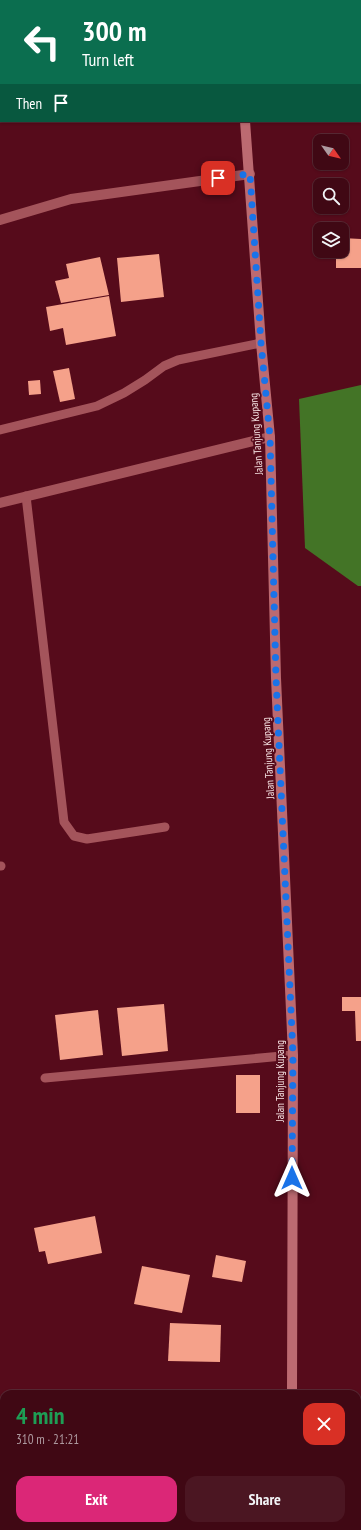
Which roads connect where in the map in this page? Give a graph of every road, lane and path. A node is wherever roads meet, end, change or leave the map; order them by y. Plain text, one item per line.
1 (245, 122) edge
2 (250, 174) junction
3 (0, 220) edge
4 (261, 343) junction
5 (0, 430) edge
6 (270, 437) junction
7 (26, 496) junction
8 (0, 503) edge
9 (165, 827) dead end
10 (293, 1055) junction
11 (45, 1078) dead end
12 (292, 1390) edge

1 - 2 main road, Jalan Tanjung Kupang
2 - 3 street
2 - 4 main road, Jalan Tanjung Kupang
4 - 5 lane
4 - 6 main road, Jalan Tanjung Kupang
6 - 7 street
6 - 10 main road, Jalan Tanjung Kupang
7 - 8 street
7 - 9 lane
10 - 11 lane
10 - 12 main road, Jalan Tanjung Kupang

